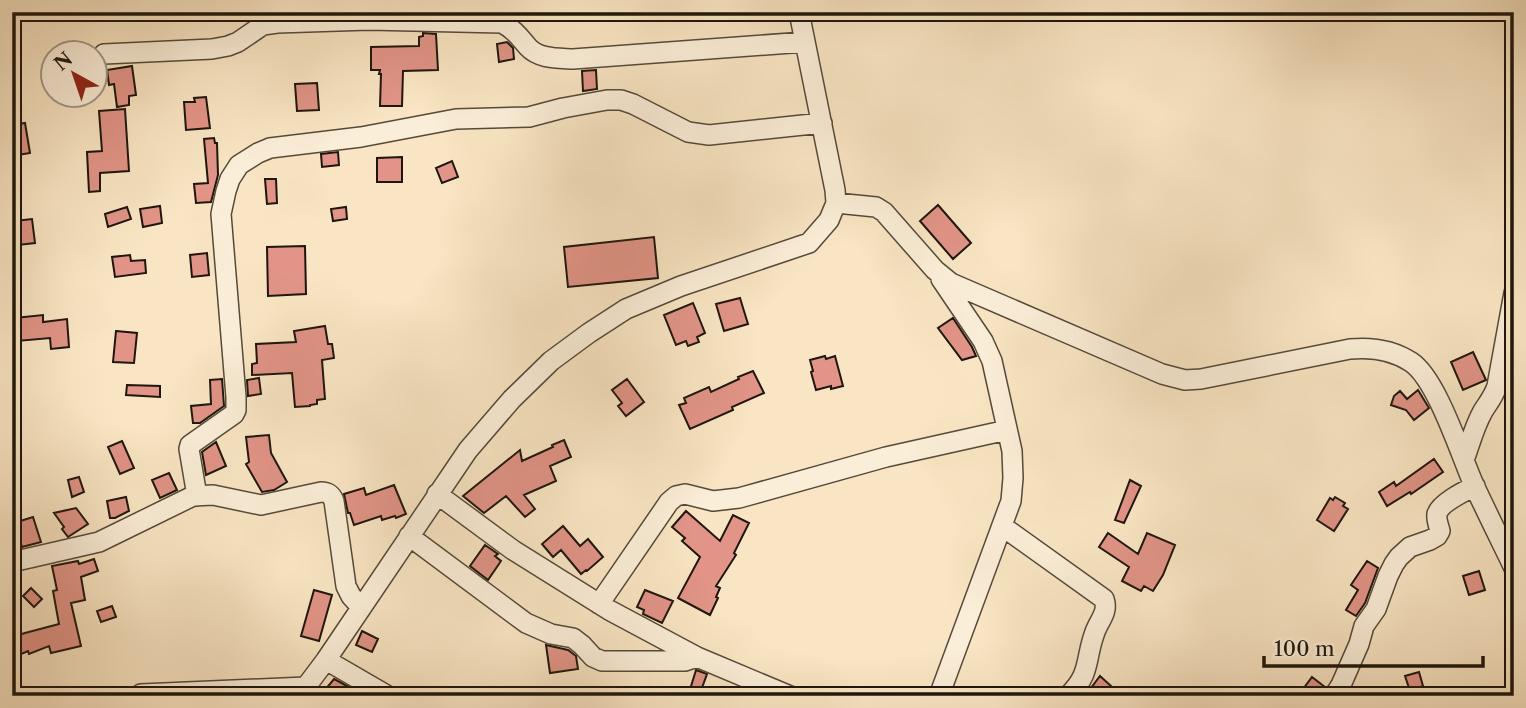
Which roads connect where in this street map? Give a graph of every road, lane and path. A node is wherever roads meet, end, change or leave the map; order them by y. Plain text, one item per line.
1 (799, 12) edge
2 (391, 16) edge
3 (484, 18) edge
4 (805, 41) junction
5 (108, 54) edge
6 (822, 124) junction
7 (836, 203) junction
8 (935, 270) junction
9 (1514, 293) edge
10 (1510, 332) edge
11 (1007, 430) junction
12 (1464, 460) junction
13 (1475, 486) junction
14 (437, 494) junction
15 (197, 496) junction
16 (1002, 526) junction
17 (409, 536) junction
18 (12, 562) edge
19 (1514, 568) edge
20 (599, 604) junction
21 (361, 607) junction
22 (697, 657) junction
23 (326, 660) junction
24 (302, 691) edge
25 (141, 694) edge
26 (388, 696) edge
27 (790, 696) edge
28 (939, 696) edge
29 (1068, 696) edge
30 (1334, 696) edge

1 - 4 street
2 - 3 street
2 - 5 street
3 - 4 street
4 - 6 street
6 - 7 street
6 - 15 street
7 - 8 street
7 - 14 street
8 - 11 street
8 - 12 street
9 - 10 street
10 - 12 street
11 - 16 street
11 - 20 street
12 - 13 street
13 - 19 street
13 - 30 street
14 - 17 street
14 - 20 street
15 - 18 street
15 - 21 street
16 - 28 street
16 - 29 street
17 - 21 street
17 - 22 street
20 - 22 street
21 - 23 street
22 - 27 street
23 - 24 street
23 - 26 street
24 - 25 street

